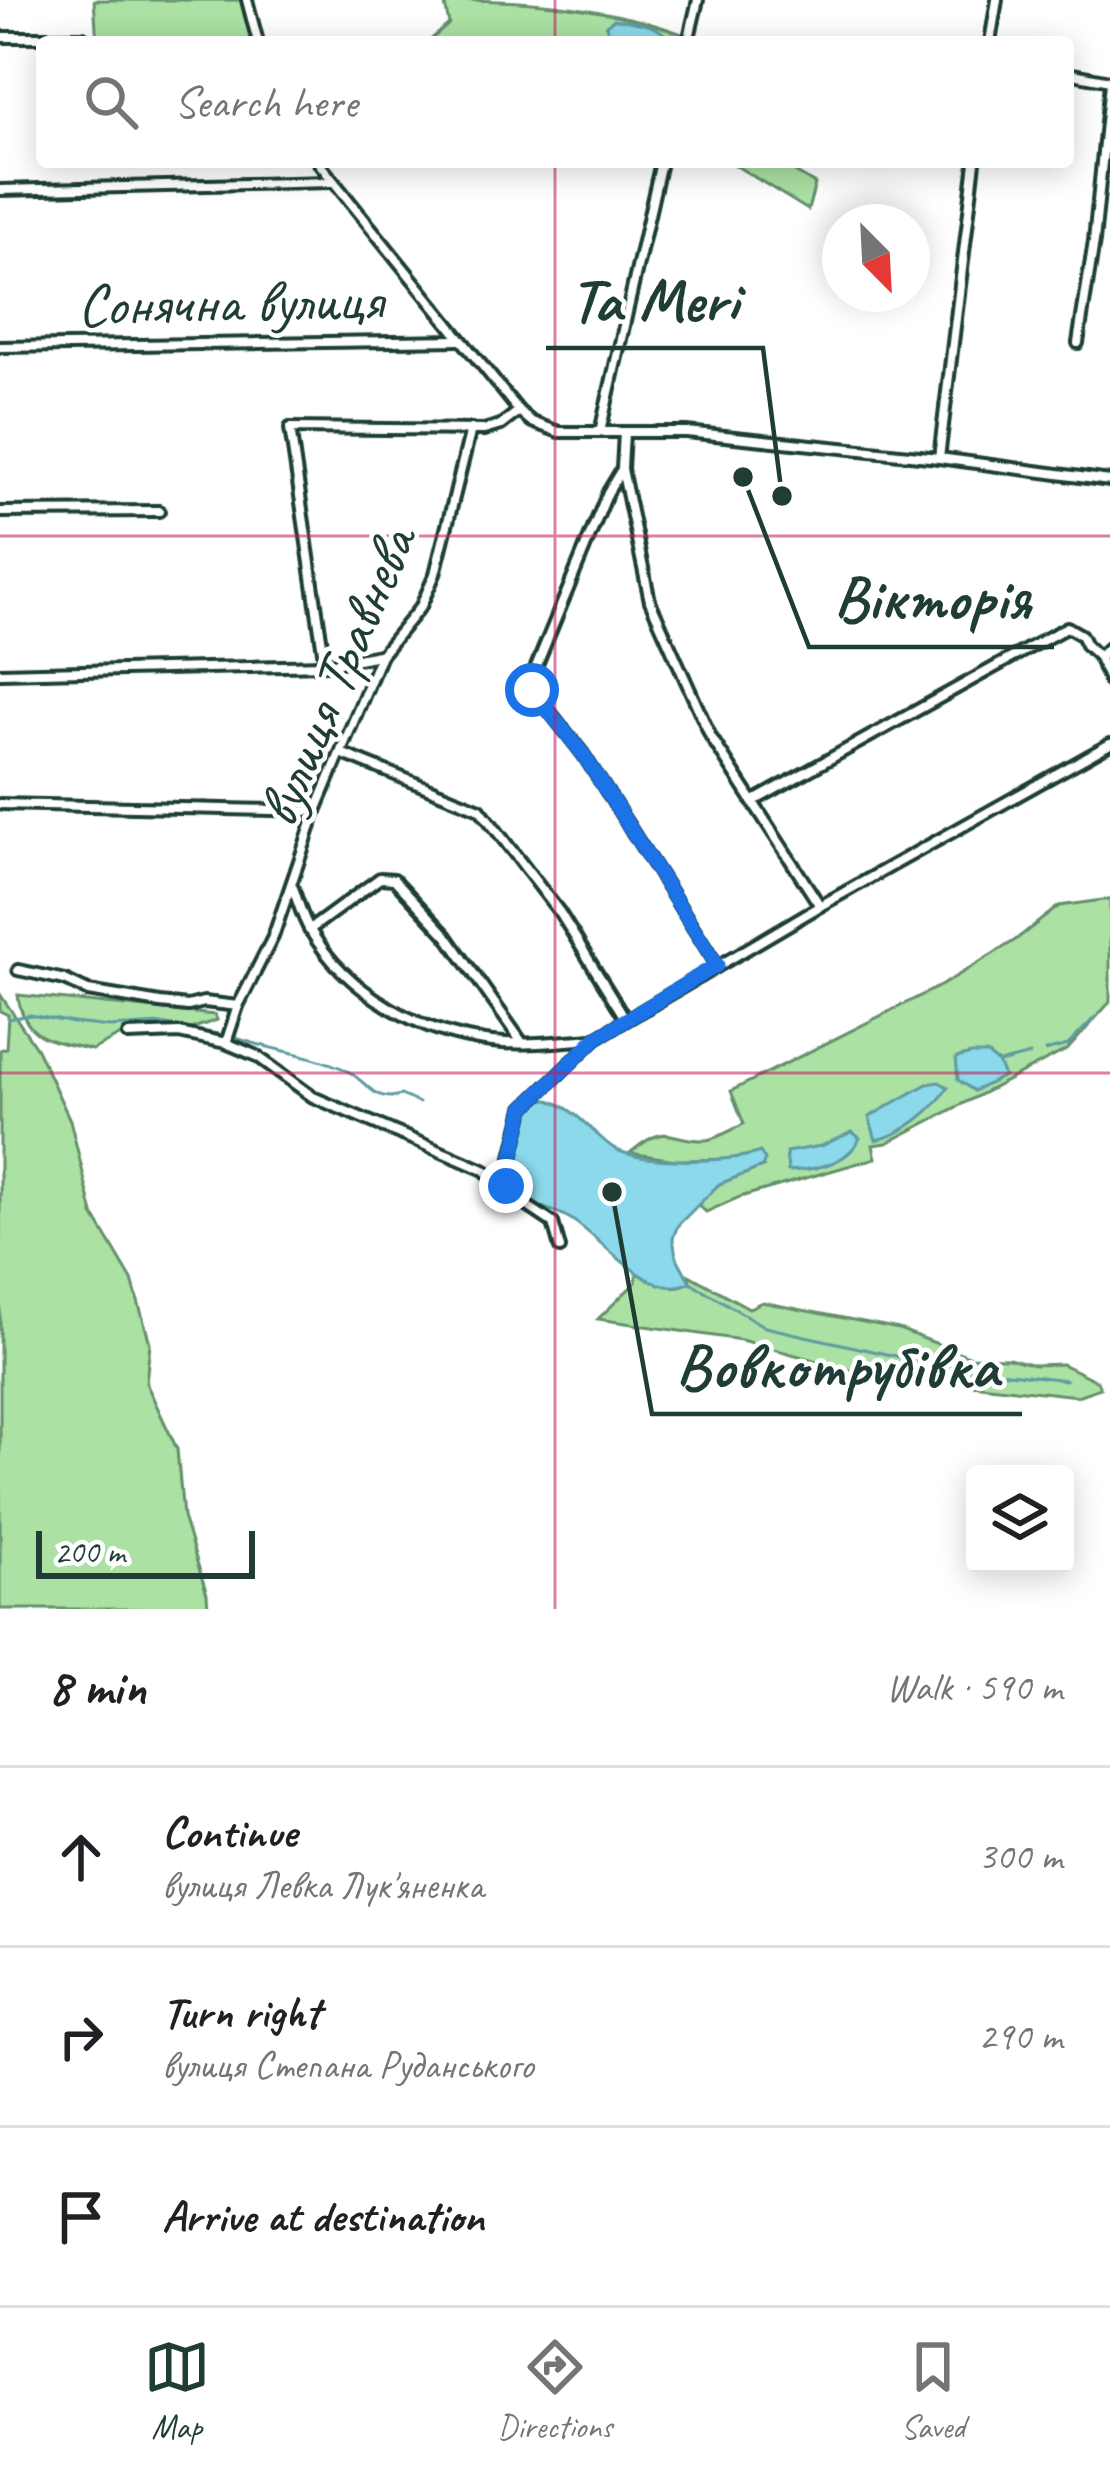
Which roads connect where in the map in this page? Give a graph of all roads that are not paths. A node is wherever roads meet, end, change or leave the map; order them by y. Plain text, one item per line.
1 (248, 0) edge
2 (698, 0) edge
3 (997, 0) edge
4 (257, 36) edge
5 (689, 36) edge
6 (991, 36) edge
7 (0, 37) edge
8 (36, 37) edge
9 (1074, 74) edge
10 (1110, 82) edge
11 (322, 168) edge
12 (660, 168) edge
13 (974, 168) edge
14 (333, 182) junction
15 (0, 190) edge
16 (462, 340) junction
17 (1078, 343) dead end
18 (0, 347) edge
19 (519, 411) junction
20 (471, 429) junction
21 (600, 432) junction
22 (624, 432) junction
23 (939, 458) junction
24 (622, 469) junction
25 (1110, 481) edge
26 (159, 511) dead end
27 (0, 512) edge
28 (1110, 647) edge
29 (381, 655) junction
30 (1100, 657) junction
31 (325, 664) junction
32 (0, 673) edge
33 (1110, 683) edge
34 (1110, 746) edge
35 (341, 753) junction
36 (752, 802) junction
37 (0, 804) edge
38 (316, 811) junction
39 (292, 886) junction
40 (820, 906) junction
41 (309, 930) junction
42 (717, 965) junction
43 (18, 970) dead end
44 (238, 1006) junction
45 (625, 1018) junction
46 (128, 1035) dead end
47 (596, 1038) junction
48 (522, 1042) junction
49 (226, 1043) junction
50 (506, 1186) junction
51 (560, 1248) dead end

1 - 4 street
2 - 5 street
3 - 6 street
7 - 8 street
9 - 10 street
10 - 17 street
11 - 14 street
12 - 21 street
13 - 23 street
14 - 15 street
14 - 16 street
16 - 18 street, Сонячна вулиця
16 - 19 street
19 - 20 street
19 - 21 street
20 - 29 street, вулиця Травнева
20 - 31 street
21 - 22 street
22 - 23 street
22 - 24 street
23 - 25 street
24 - 36 street
24 - 42 street
26 - 27 street
28 - 30 street
29 - 31 street
29 - 35 street, вулиця Травнева
30 - 33 street
30 - 36 street
31 - 32 street
34 - 40 street
35 - 38 street, вулиця Травнева
35 - 45 street
36 - 40 street
37 - 38 street
38 - 39 street, вулиця Травнева
39 - 41 street
39 - 44 street, вулиця Травнева
40 - 42 street
41 - 48 street
41 - 48 street
42 - 45 street
43 - 44 street
44 - 49 street, вулиця Травнева
45 - 47 street
46 - 49 street
47 - 48 street
47 - 50 street
49 - 50 street
50 - 51 street

